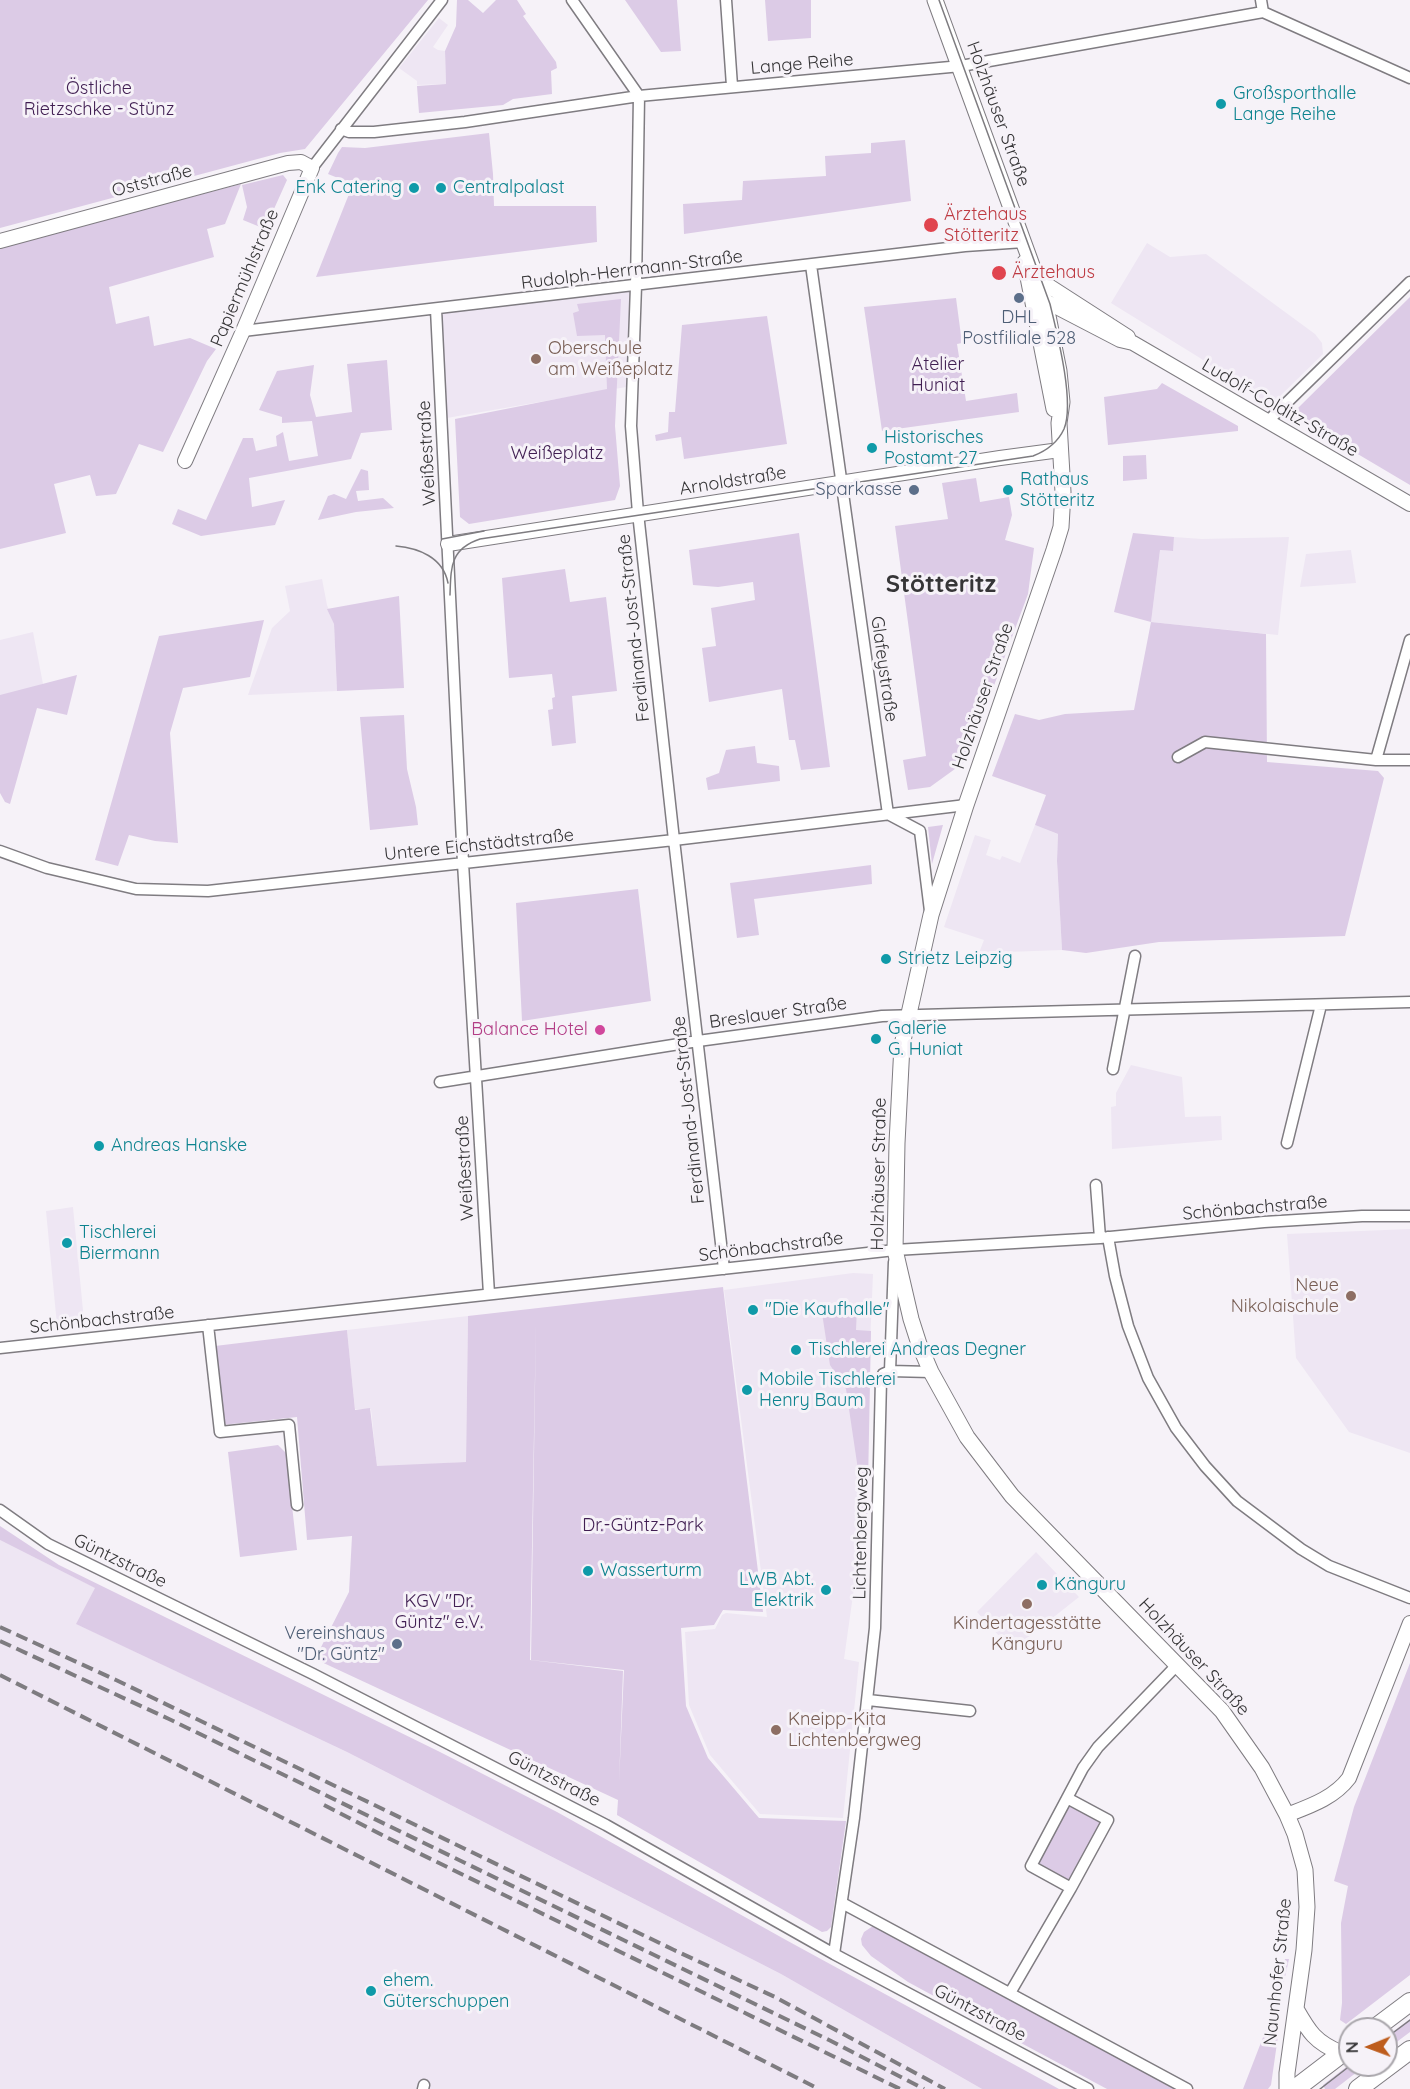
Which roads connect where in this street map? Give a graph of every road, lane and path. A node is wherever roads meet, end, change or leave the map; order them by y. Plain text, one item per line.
1 (442, 0) edge
2 (572, 0) edge
3 (726, 0) edge
4 (936, 0) edge
5 (1261, 0) edge
6 (1263, 12) junction
7 (961, 66) junction
8 (1410, 78) edge
9 (732, 86) junction
10 (639, 96) junction
11 (341, 129) junction
12 (312, 168) junction
13 (0, 241) edge
14 (1024, 242) junction
15 (811, 265) junction
16 (1038, 279) junction
17 (1410, 282) edge
18 (636, 286) junction
19 (1045, 301) junction
20 (436, 309) junction
21 (243, 331) junction
22 (1133, 343) junction
23 (1268, 421) junction
24 (1059, 423) junction
25 (1060, 450) junction
26 (185, 461) dead end
27 (841, 483) junction
28 (1410, 504) edge
29 (638, 513) junction
30 (448, 544) junction
31 (1410, 640) edge
32 (1178, 757) dead end
33 (1376, 760) junction
34 (1410, 760) edge
35 (966, 805) junction
36 (888, 814) junction
37 (674, 840) junction
38 (0, 851) edge
39 (464, 863) junction
40 (930, 915) junction
41 (1135, 956) dead end
42 (1410, 1002) edge
43 (1321, 1005) junction
44 (1125, 1008) junction
45 (909, 1015) junction
46 (698, 1041) junction
47 (1113, 1069) dead end
48 (476, 1076) junction
49 (440, 1082) dead end
50 (1287, 1143) dead end
51 (1096, 1185) dead end
52 (1410, 1216) edge
53 (1104, 1238) junction
54 (895, 1250) junction
55 (724, 1269) junction
56 (489, 1294) junction
57 (208, 1325) junction
58 (0, 1348) edge
59 (890, 1371) junction
60 (931, 1372) junction
61 (297, 1505) dead end
62 (0, 1510) edge
63 (1410, 1598) edge
64 (1410, 1623) edge
65 (1178, 1664) junction
66 (868, 1700) junction
67 (970, 1711) dead end
68 (1067, 1798) junction
69 (1287, 1815) junction
70 (1071, 1888) junction
71 (842, 1903) junction
72 (834, 1954) junction
73 (1010, 1993) junction
74 (1410, 2002) edge
75 (1296, 2008) junction
76 (1390, 2017) edge
77 (1338, 2048) edge
78 (1410, 2049) edge
79 (1338, 2055) edge
80 (1088, 2089) edge
81 (1187, 2089) edge
82 (1287, 2089) edge
83 (1295, 2089) edge
84 (1358, 2089) edge

1 - 11 street, Papiermühlstraße
2 - 10 street
3 - 9 street
4 - 7 main road, Holzhäuser Straße
5 - 6 street
6 - 7 street, Lange Reihe
6 - 8 street
7 - 9 street, Lange Reihe
7 - 14 main road, Holzhäuser Straße
9 - 10 street, Lange Reihe
10 - 11 street, Lange Reihe
10 - 18 street, Ferdinand-Jost-Straße
11 - 12 street, Papiermühlstraße
12 - 13 street, Oststraße
12 - 21 street, Papiermühlstraße
14 - 15 street, Rudolph-Herrmann-Straße
14 - 16 main road, Holzhäuser Straße
14 - 24 main road, Holzhäuser Straße
15 - 18 street, Rudolph-Herrmann-Straße
15 - 27 street, Glafeystraße
16 - 19 main road, Holzhäuser Straße
16 - 22 street, Ludolf-Colditz-Straße
17 - 23 street
18 - 20 street, Rudolph-Herrmann-Straße
18 - 29 street, Ferdinand-Jost-Straße
19 - 22 street, Ludolf-Colditz-Straße
19 - 24 main road, Holzhäuser Straße
20 - 21 street, Rudolph-Herrmann-Straße
20 - 30 street, Weißestraße
21 - 26 street, Papiermühlstraße
22 - 23 street, Ludolf-Colditz-Straße
23 - 28 street, Ludolf-Colditz-Straße
24 - 25 main road, Holzhäuser Straße
25 - 27 street, Arnoldstraße
25 - 35 main road, Holzhäuser Straße
27 - 29 street, Arnoldstraße
27 - 36 street, Glafeystraße
29 - 30 street, Arnoldstraße
29 - 37 street, Ferdinand-Jost-Straße
30 - 39 street, Weißestraße
31 - 33 street
32 - 33 street
33 - 34 street
35 - 36 street, Untere Eichstädtstraße
35 - 40 main road, Holzhäuser Straße
36 - 37 street, Untere Eichstädtstraße
36 - 40 street
37 - 39 street, Untere Eichstädtstraße
37 - 46 street, Ferdinand-Jost-Straße
38 - 39 street, Untere Eichstädtstraße
39 - 48 street, Weißestraße
40 - 45 main road, Holzhäuser Straße
41 - 44 street
42 - 43 street, Breslauer Straße
43 - 44 street, Breslauer Straße
43 - 50 street
44 - 45 street, Breslauer Straße
44 - 47 street
45 - 46 street, Breslauer Straße
45 - 54 main road, Holzhäuser Straße
46 - 48 street, Breslauer Straße
46 - 55 street, Ferdinand-Jost-Straße
48 - 49 street, Breslauer Straße
48 - 56 street, Weißestraße
51 - 53 street
52 - 53 street, Schönbachstraße
53 - 54 street, Schönbachstraße
53 - 63 street
54 - 55 street, Schönbachstraße
54 - 59 street, Lichtenbergweg
54 - 60 main road, Holzhäuser Straße
55 - 56 street, Schönbachstraße
56 - 57 street, Schönbachstraße
57 - 58 street, Schönbachstraße
57 - 61 street
59 - 60 street
59 - 66 street, Lichtenbergweg
60 - 65 main road, Holzhäuser Straße
62 - 72 street, Güntzstraße
64 - 69 street
65 - 68 street
65 - 69 main road, Holzhäuser Straße
66 - 67 street
66 - 71 street, Lichtenbergweg
68 - 70 street
68 - 70 street
69 - 75 main road, Naunhofer Straße
70 - 73 street
71 - 72 street, Lichtenbergweg
71 - 73 street, Güntzstraße
72 - 80 street, Güntzstraße
73 - 81 street, Güntzstraße
74 - 76 main road
75 - 77 main road
75 - 82 main road, Naunhofer Straße
78 - 84 main road
79 - 83 main road

